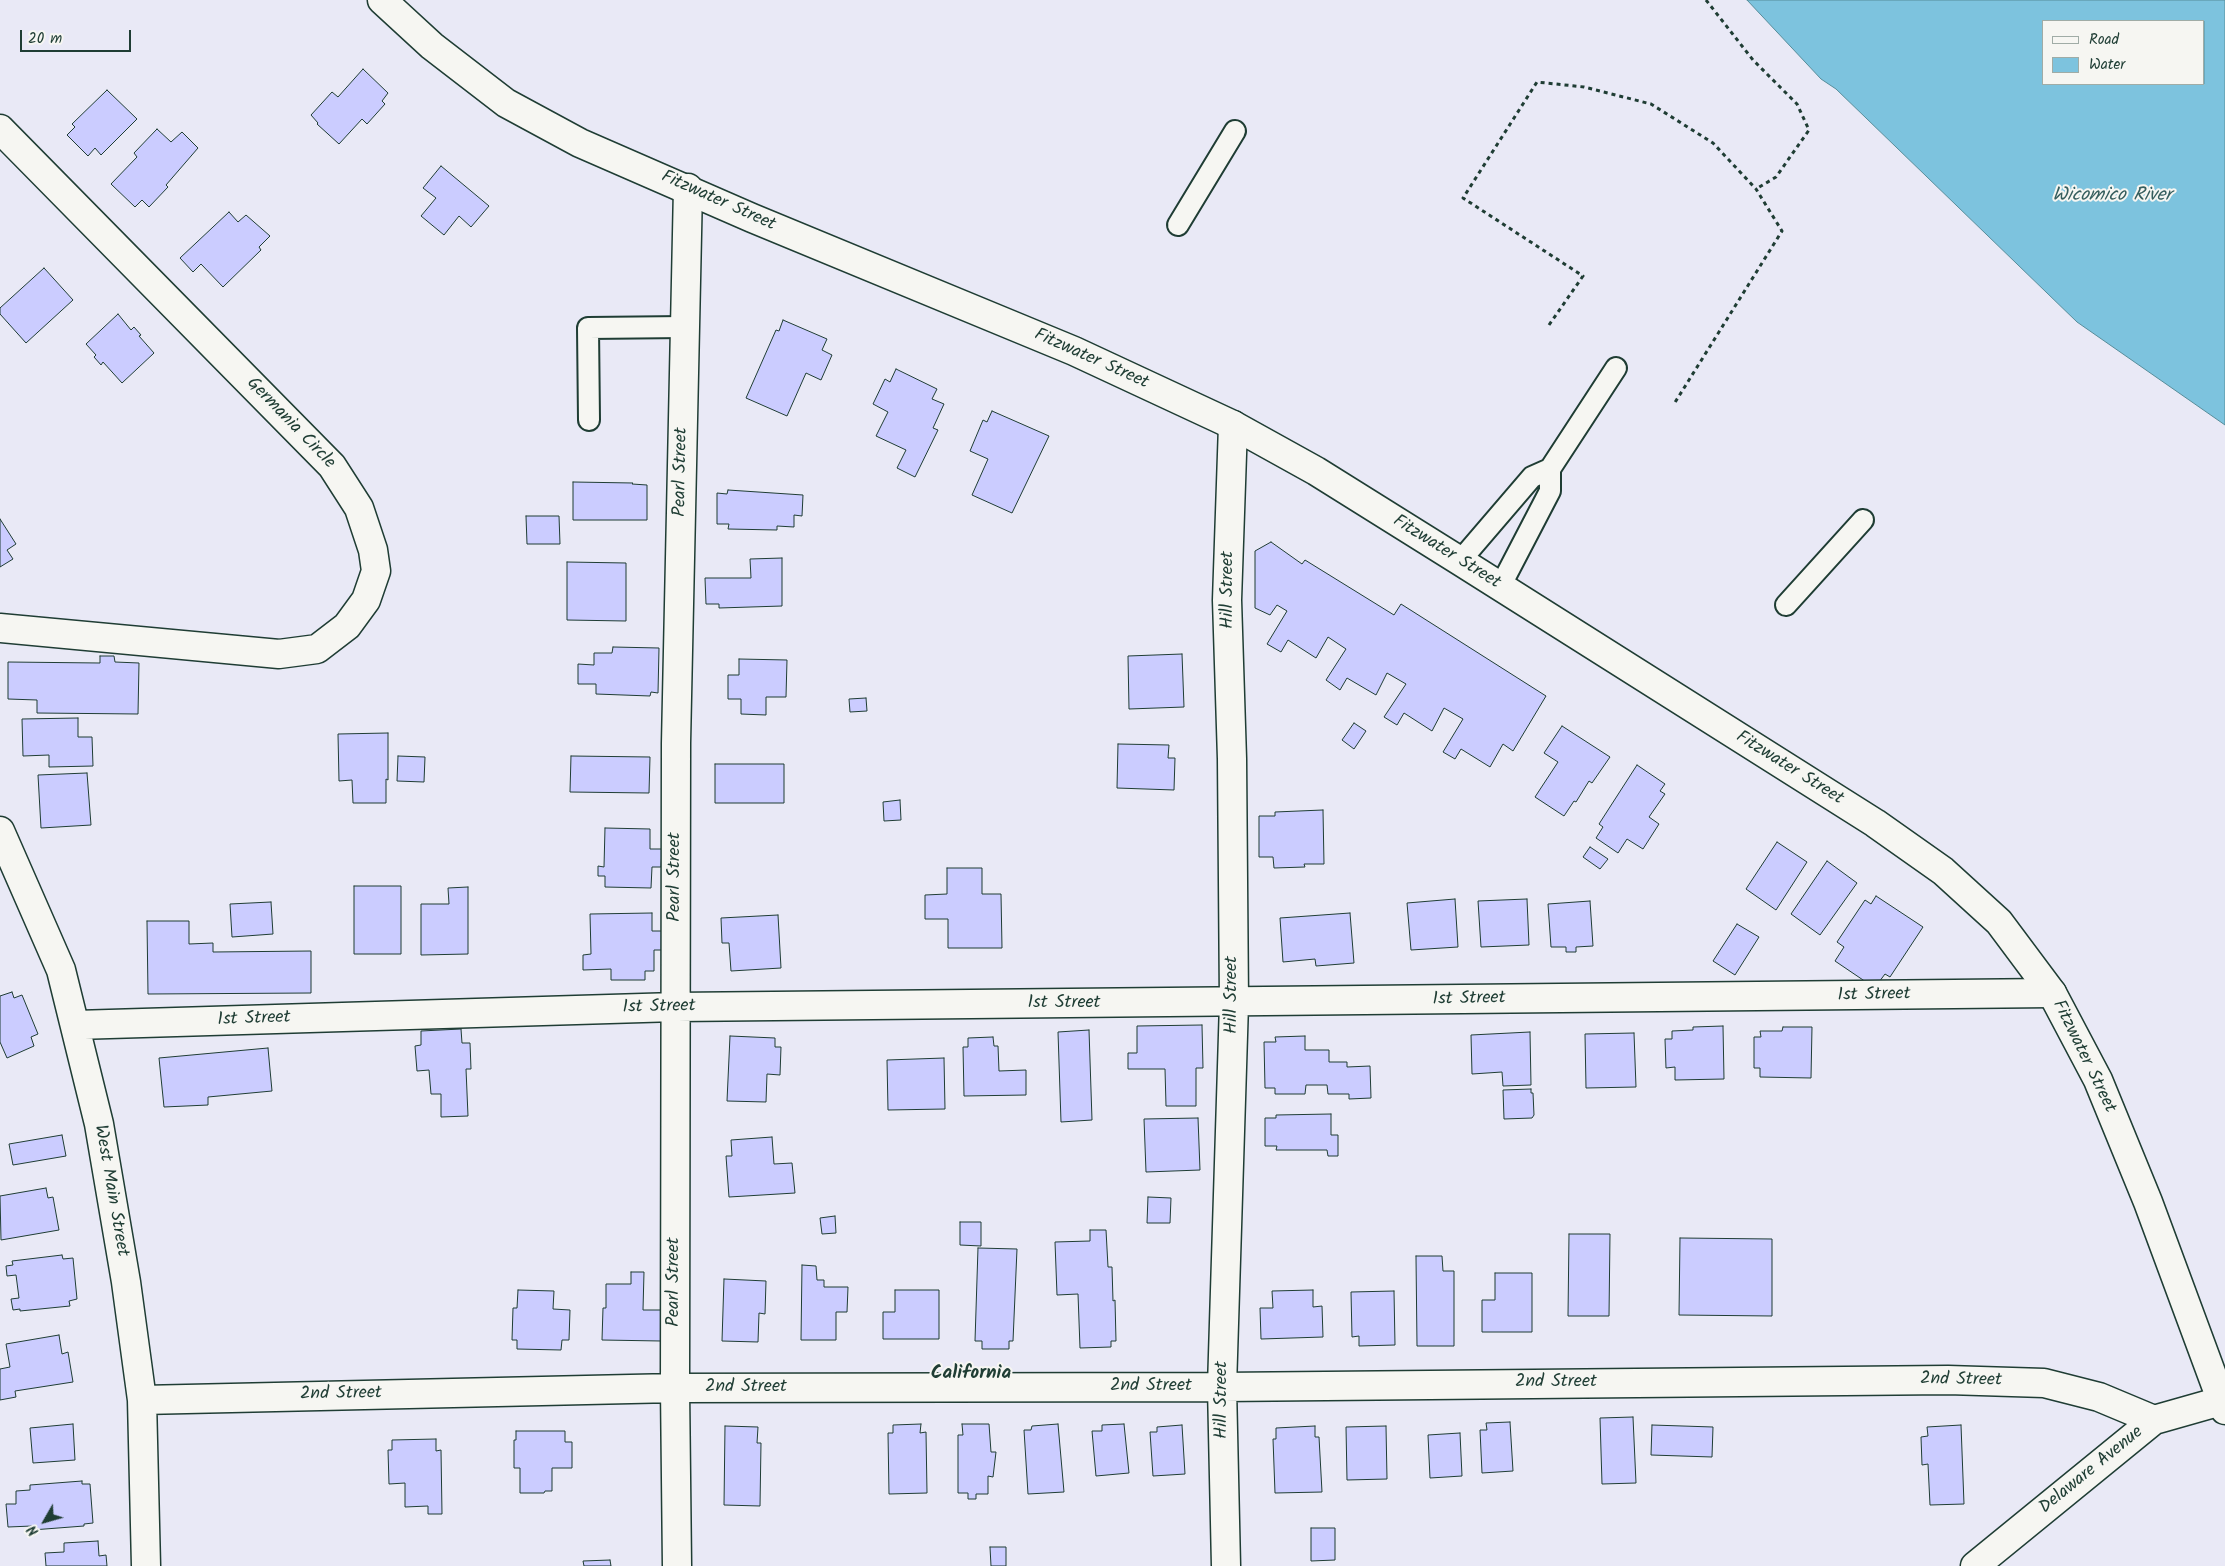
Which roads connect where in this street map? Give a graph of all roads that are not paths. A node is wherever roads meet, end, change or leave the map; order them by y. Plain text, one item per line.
1 (382, 0) edge
2 (0, 129) edge
3 (1236, 131) dead end
4 (688, 188) junction
5 (1178, 225) dead end
6 (685, 327) junction
7 (1616, 368) dead end
8 (589, 420) dead end
9 (1233, 424) junction
10 (1550, 469) junction
11 (1863, 520) dead end
12 (1460, 562) junction
13 (1500, 587) junction
14 (1786, 605) dead end
15 (0, 628) edge
16 (0, 831) edge
17 (2052, 993) junction
18 (1234, 1002) junction
19 (676, 1007) junction
20 (76, 1025) junction
21 (1222, 1387) junction
22 (675, 1388) junction
23 (142, 1400) junction
24 (2223, 1405) edge
25 (2154, 1420) junction
26 (146, 1566) edge
27 (677, 1566) edge
28 (1226, 1566) edge
29 (1975, 1566) edge

1 - 4 street, Fitzwater Street
2 - 15 street, Germania Circle
3 - 5 lane
4 - 6 street, Pearl Street
4 - 9 street, Fitzwater Street
6 - 8 lane
6 - 19 street, Pearl Street
7 - 10 lane
9 - 12 street, Fitzwater Street
9 - 18 street, Hill Street
10 - 12 lane
10 - 13 lane
11 - 14 lane
12 - 13 street, Fitzwater Street
13 - 17 street, Fitzwater Street
16 - 20 street, West Main Street
17 - 18 street, 1st Street
17 - 24 street, Fitzwater Street
18 - 19 street, 1st Street
18 - 21 street, Hill Street
19 - 20 street, 1st Street
19 - 22 street, Pearl Street
20 - 23 street, West Main Street
21 - 22 street, 2nd Street
21 - 25 street, 2nd Street
21 - 28 street, Hill Street
22 - 23 street, 2nd Street
22 - 27 street, Pearl Street
23 - 26 street, West Main Street
24 - 25 street, Delaware Avenue
25 - 29 street, Delaware Avenue

